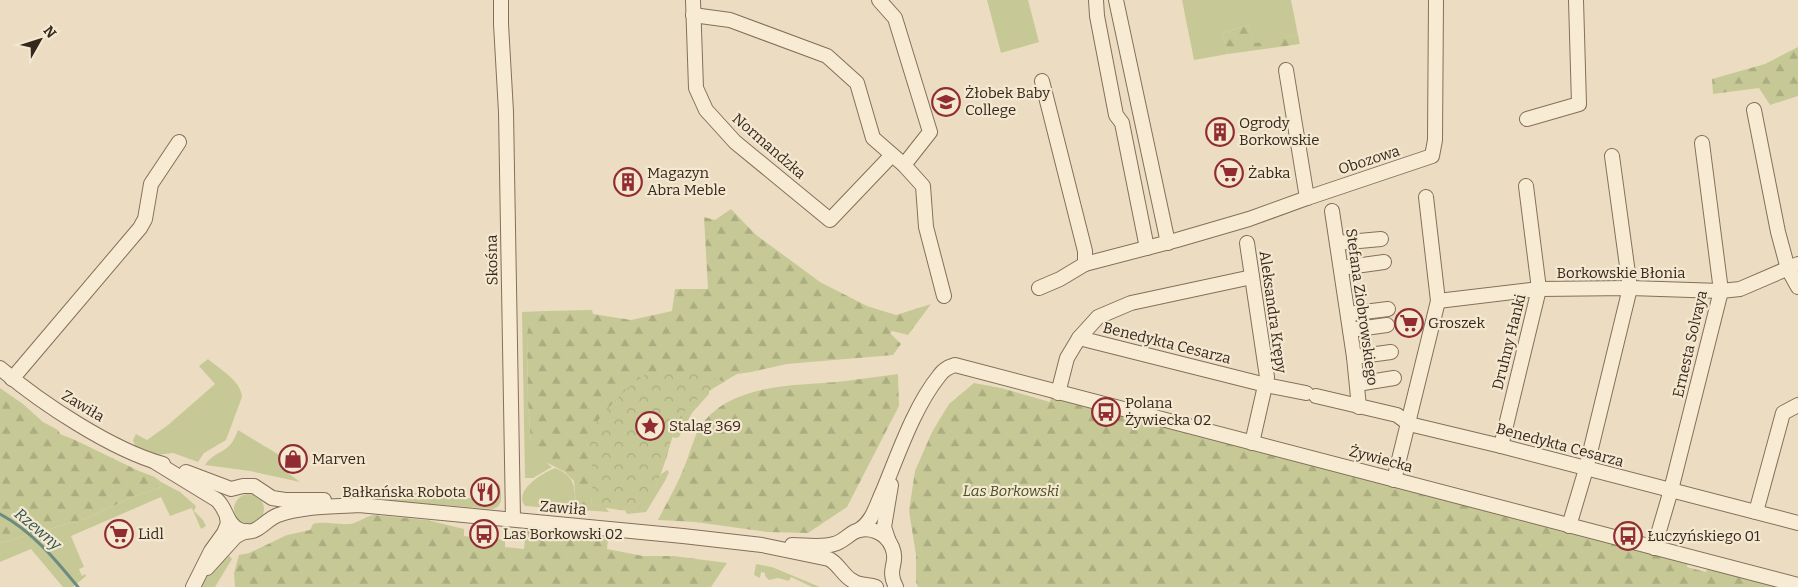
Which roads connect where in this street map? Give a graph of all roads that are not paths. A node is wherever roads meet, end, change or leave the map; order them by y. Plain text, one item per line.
1 (501, 0) edge
2 (692, 0) edge
3 (879, 0) edge
4 (1096, 0) edge
5 (1116, 0) edge
6 (1436, 0) edge
7 (1576, 0) edge
8 (693, 15) junction
9 (1286, 70) dead end
10 (1042, 81) dead end
11 (1754, 110) dead end
12 (1528, 119) dead end
13 (179, 142) dead end
14 (1702, 143) dead end
15 (892, 156) junction
16 (1612, 156) dead end
17 (904, 165) junction
18 (1526, 186) dead end
19 (1426, 197) dead end
20 (1307, 198) junction
21 (1332, 211) dead end
22 (1381, 239) dead end
23 (1168, 243) junction
24 (1247, 243) dead end
25 (1337, 244) junction
26 (1147, 248) junction
27 (1384, 262) dead end
28 (1085, 264) junction
29 (1793, 266) edge
30 (1340, 268) junction
31 (1252, 277) junction
32 (1798, 287) edge
33 (1039, 288) dead end
34 (1630, 288) junction
35 (1539, 289) junction
36 (1721, 291) junction
37 (944, 296) dead end
38 (1438, 301) junction
39 (1388, 309) dead end
40 (1348, 314) junction
41 (1387, 325) dead end
42 (1350, 330) junction
43 (1079, 338) junction
44 (1391, 352) dead end
45 (1354, 357) junction
46 (0, 368) edge
47 (12, 378) junction
48 (1394, 378) dead end
49 (1358, 384) junction
50 (1266, 385) junction
51 (1058, 393) junction
52 (1798, 405) edge
53 (1360, 407) junction
54 (1409, 424) junction
55 (1252, 443) junction
56 (1501, 446) junction
57 (155, 462) junction
58 (895, 462) junction
59 (1586, 469) junction
60 (1394, 480) junction
61 (238, 488) junction
62 (1671, 490) junction
63 (266, 495) junction
64 (359, 506) junction
65 (1756, 512) junction
66 (226, 514) junction
67 (268, 520) junction
68 (513, 520) junction
69 (1798, 523) edge
70 (1569, 526) junction
71 (247, 532) junction
72 (853, 533) junction
73 (888, 539) junction
74 (762, 545) junction
75 (1654, 548) junction
76 (892, 568) junction
77 (842, 570) junction
78 (195, 582) edge
79 (1798, 585) edge
80 (873, 586) edge
81 (896, 587) edge

1 - 68 street, Skośna
2 - 8 street, Normandzka
3 - 17 street
4 - 26 street
5 - 23 street
6 - 20 street, Obozowa
7 - 12 street
8 - 15 street
8 - 15 street, Normandzka
9 - 20 street
10 - 28 street
11 - 29 street
13 - 47 street
14 - 36 street, Ernesta Solvaya
15 - 17 street
16 - 34 street
17 - 37 street
18 - 35 street, Druhny Hanki
19 - 38 street
20 - 23 street, Obozowa
21 - 25 street, Stefana Ziobrowskiego
22 - 25 street
23 - 26 street, Obozowa
24 - 31 street, Aleksandra Krępy
25 - 30 street, Stefana Ziobrowskiego
26 - 28 street, Obozowa
27 - 30 street
28 - 33 street, Obozowa
29 - 32 street
29 - 36 street, Borkowskie Błonia
30 - 40 street, Stefana Ziobrowskiego
31 - 43 street
31 - 50 street, Aleksandra Krępy
34 - 35 street, Borkowskie Błonia
34 - 36 street, Borkowskie Błonia
34 - 59 street
35 - 38 street, Borkowskie Błonia
35 - 56 street, Druhny Hanki
36 - 62 street, Ernesta Solvaya
38 - 54 street
39 - 40 street
40 - 42 street, Stefana Ziobrowskiego
41 - 42 street
42 - 45 street, Stefana Ziobrowskiego
43 - 50 street, Benedykta Cesarza
43 - 51 street
44 - 45 street
45 - 49 street, Stefana Ziobrowskiego
46 - 47 street, Zawiła
47 - 57 street, Zawiła
48 - 49 street
49 - 53 street, Stefana Ziobrowskiego
50 - 53 street, Benedykta Cesarza
50 - 55 street, Aleksandra Krępy
51 - 55 street, Żywiecka
51 - 58 street, Żywiecka
52 - 65 street
53 - 54 street, Benedykta Cesarza
54 - 56 street, Benedykta Cesarza
54 - 60 street
55 - 60 street, Żywiecka
56 - 59 street, Benedykta Cesarza
57 - 61 street, Zawiła
57 - 66 street, Zawiła
58 - 72 street
58 - 73 street
59 - 62 street, Benedykta Cesarza
59 - 70 street
60 - 70 street, Żywiecka
61 - 63 street, Zawiła
61 - 66 street
62 - 65 street, Benedykta Cesarza
62 - 75 street, Ernesta Solvaya
63 - 64 street, Zawiła
63 - 67 street
64 - 67 street, Zawiła
64 - 68 street, Zawiła
65 - 69 street, Benedykta Cesarza
66 - 71 street, Zawiła
66 - 78 street
67 - 71 street, Zawiła
68 - 74 street, Zawiła
70 - 75 street, Żywiecka
71 - 78 street
72 - 73 street, Zawiła
72 - 74 street, Zawiła
72 - 77 street
73 - 76 street
74 - 77 street, Zawiła
75 - 79 street, Żywiecka
76 - 80 street, Zawiła
76 - 81 street
77 - 80 street, Zawiła

